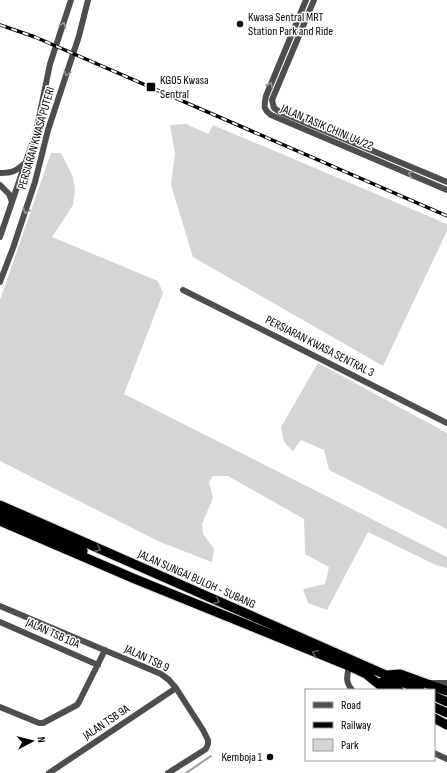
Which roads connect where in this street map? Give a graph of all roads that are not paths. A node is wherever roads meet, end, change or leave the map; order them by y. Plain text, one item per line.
1 (72, 0) edge
2 (88, 0) edge
3 (306, 0) edge
4 (314, 0) edge
5 (274, 108) junction
6 (266, 111) junction
7 (26, 163) junction
8 (0, 172) edge
9 (447, 182) edge
10 (0, 185) edge
11 (447, 190) edge
12 (12, 202) junction
13 (0, 237) edge
14 (0, 282) edge
15 (183, 290) dead end
16 (447, 423) edge
17 (0, 505) edge
18 (0, 513) edge
19 (0, 522) edge
20 (0, 526) edge
21 (27, 533) junction
22 (183, 599) junction
23 (0, 606) edge
24 (0, 622) edge
25 (105, 650) junction
26 (98, 665) junction
27 (349, 666) junction
28 (366, 674) junction
29 (386, 675) junction
30 (427, 683) junction
31 (447, 683) edge
32 (176, 688) junction
33 (351, 689) edge
34 (385, 689) edge
35 (397, 689) edge
36 (418, 689) edge
37 (447, 691) edge
38 (435, 696) edge
39 (447, 702) edge
40 (0, 707) edge
41 (435, 707) edge
42 (447, 713) edge
43 (435, 719) edge
44 (447, 725) edge
45 (435, 753) edge
46 (447, 758) edge
47 (49, 773) edge
48 (168, 773) edge

7 -> 1 street, PERSIARAN KWASA PUTERI
2 -> 14 street, PERSIARAN KWASA PUTERI
6 -> 3 street, JALAN TASIK CHINI U4/22
4 - 5 street, JALAN TASIK CHINI U4/22
5 - 6 street
5 - 9 street, JALAN TASIK CHINI U4/22
11 -> 6 street, JALAN TASIK CHINI U4/22
7 - 8 street
7 - 12 street, PERSIARAN KWASA PUTERI
10 - 12 street
12 - 13 street, PERSIARAN KWASA PUTERI
15 - 16 street, PERSIARAN KWASA SENTRAL 3
17 -> 29 highway, JALAN SUNGAI BULOH - SUBANG
18 - 22 highway
19 - 21 highway, JALAN SUNGAI BULOH - SUBANG
20 - 21 highway
21 - 22 highway, JALAN SUNGAI BULOH - SUBANG
27 -> 22 highway, JALAN SUNGAI BULOH - SUBANG
23 - 25 street, JALAN TSB 9
24 - 26 street, JALAN TSB 10A
25 - 26 street
25 - 32 street, JALAN TSB 9
26 - 40 street
27 - 28 highway, JALAN SUNGAI BULOH - SUBANG
27 - 33 street
28 - 34 highway, JALAN SUNGAI BULOH - SUBANG
28 - 35 highway, JALAN SUNGAI BULOH - SUBANG
29 - 30 highway, JALAN SUNGAI BULOH - SUBANG
29 - 36 highway, JALAN SUNGAI BULOH - SUBANG
30 - 31 street
30 - 37 highway, JALAN SUNGAI BULOH - SUBANG
32 - 47 street, JALAN TSB 9A
32 - 48 street, JALAN TSB 9
38 - 39 highway
41 - 42 highway
43 - 44 highway
45 - 46 street

